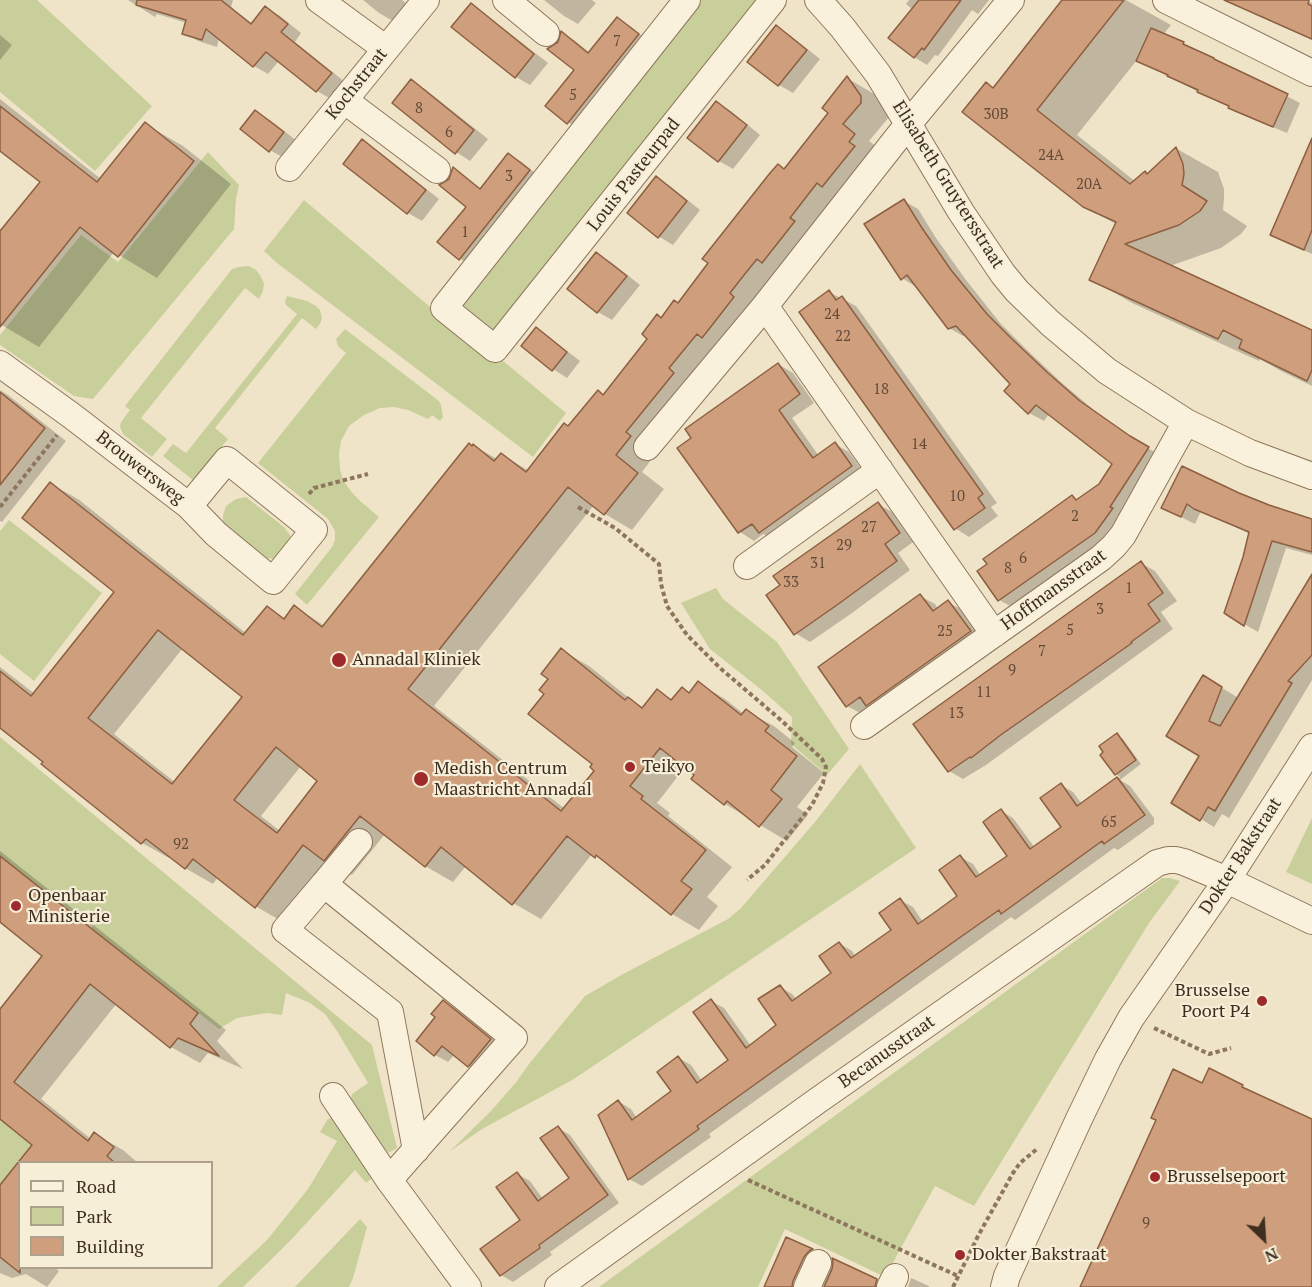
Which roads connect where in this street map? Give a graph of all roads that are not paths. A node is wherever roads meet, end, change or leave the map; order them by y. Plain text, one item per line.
1 (319, 0) edge
2 (426, 0) edge
3 (506, 0) edge
4 (687, 0) edge
5 (772, 0) edge
6 (818, 0) edge
7 (1011, 0) edge
8 (1166, 0) edge
9 (546, 33) dead end
10 (386, 50) junction
11 (1312, 73) edge
12 (344, 99) junction
13 (909, 123) junction
14 (289, 168) dead end
15 (437, 171) dead end
16 (765, 306) junction
17 (0, 364) edge
18 (1186, 422) junction
19 (647, 447) dead end
20 (879, 470) junction
21 (1312, 476) edge
22 (189, 506) junction
23 (747, 566) dead end
24 (994, 634) junction
25 (864, 726) dead end
26 (1312, 747) edge
27 (359, 842) dead end
28 (1227, 880) junction
29 (324, 884) junction
30 (1312, 921) edge
31 (333, 1096) dead end
32 (416, 1150) junction
33 (389, 1180) junction
34 (818, 1263) dead end
35 (1004, 1283) edge
36 (468, 1287) edge
37 (558, 1287) edge
38 (807, 1287) edge

1 - 10 street
2 - 10 street, Kochstraat
3 - 9 street
4 - 5 street, Louis Pasteurpad
6 - 13 street, Elisabeth Gruytersstraat
7 - 13 street
8 - 11 street
10 - 12 street, Kochstraat
12 - 14 street, Kochstraat
12 - 15 street
13 - 16 street
13 - 18 street, Elisabeth Gruytersstraat
16 - 19 street
16 - 20 street, Hoffmansstraat
17 - 22 street, Brouwersweg
18 - 21 street, Elisabeth Gruytersstraat
18 - 24 street, Hoffmansstraat
20 - 23 street
20 - 24 street, Hoffmansstraat
22 - 22 street, Brouwersweg
24 - 25 street, Hoffmansstraat
26 - 28 street, Dokter Bakstraat
27 - 29 street
28 - 30 street, Becanusstraat
28 - 35 street, Dokter Bakstraat
28 - 37 street, Becanusstraat
29 - 32 street
29 - 32 street
31 - 33 street
32 - 33 street
33 - 36 street
34 - 38 street

